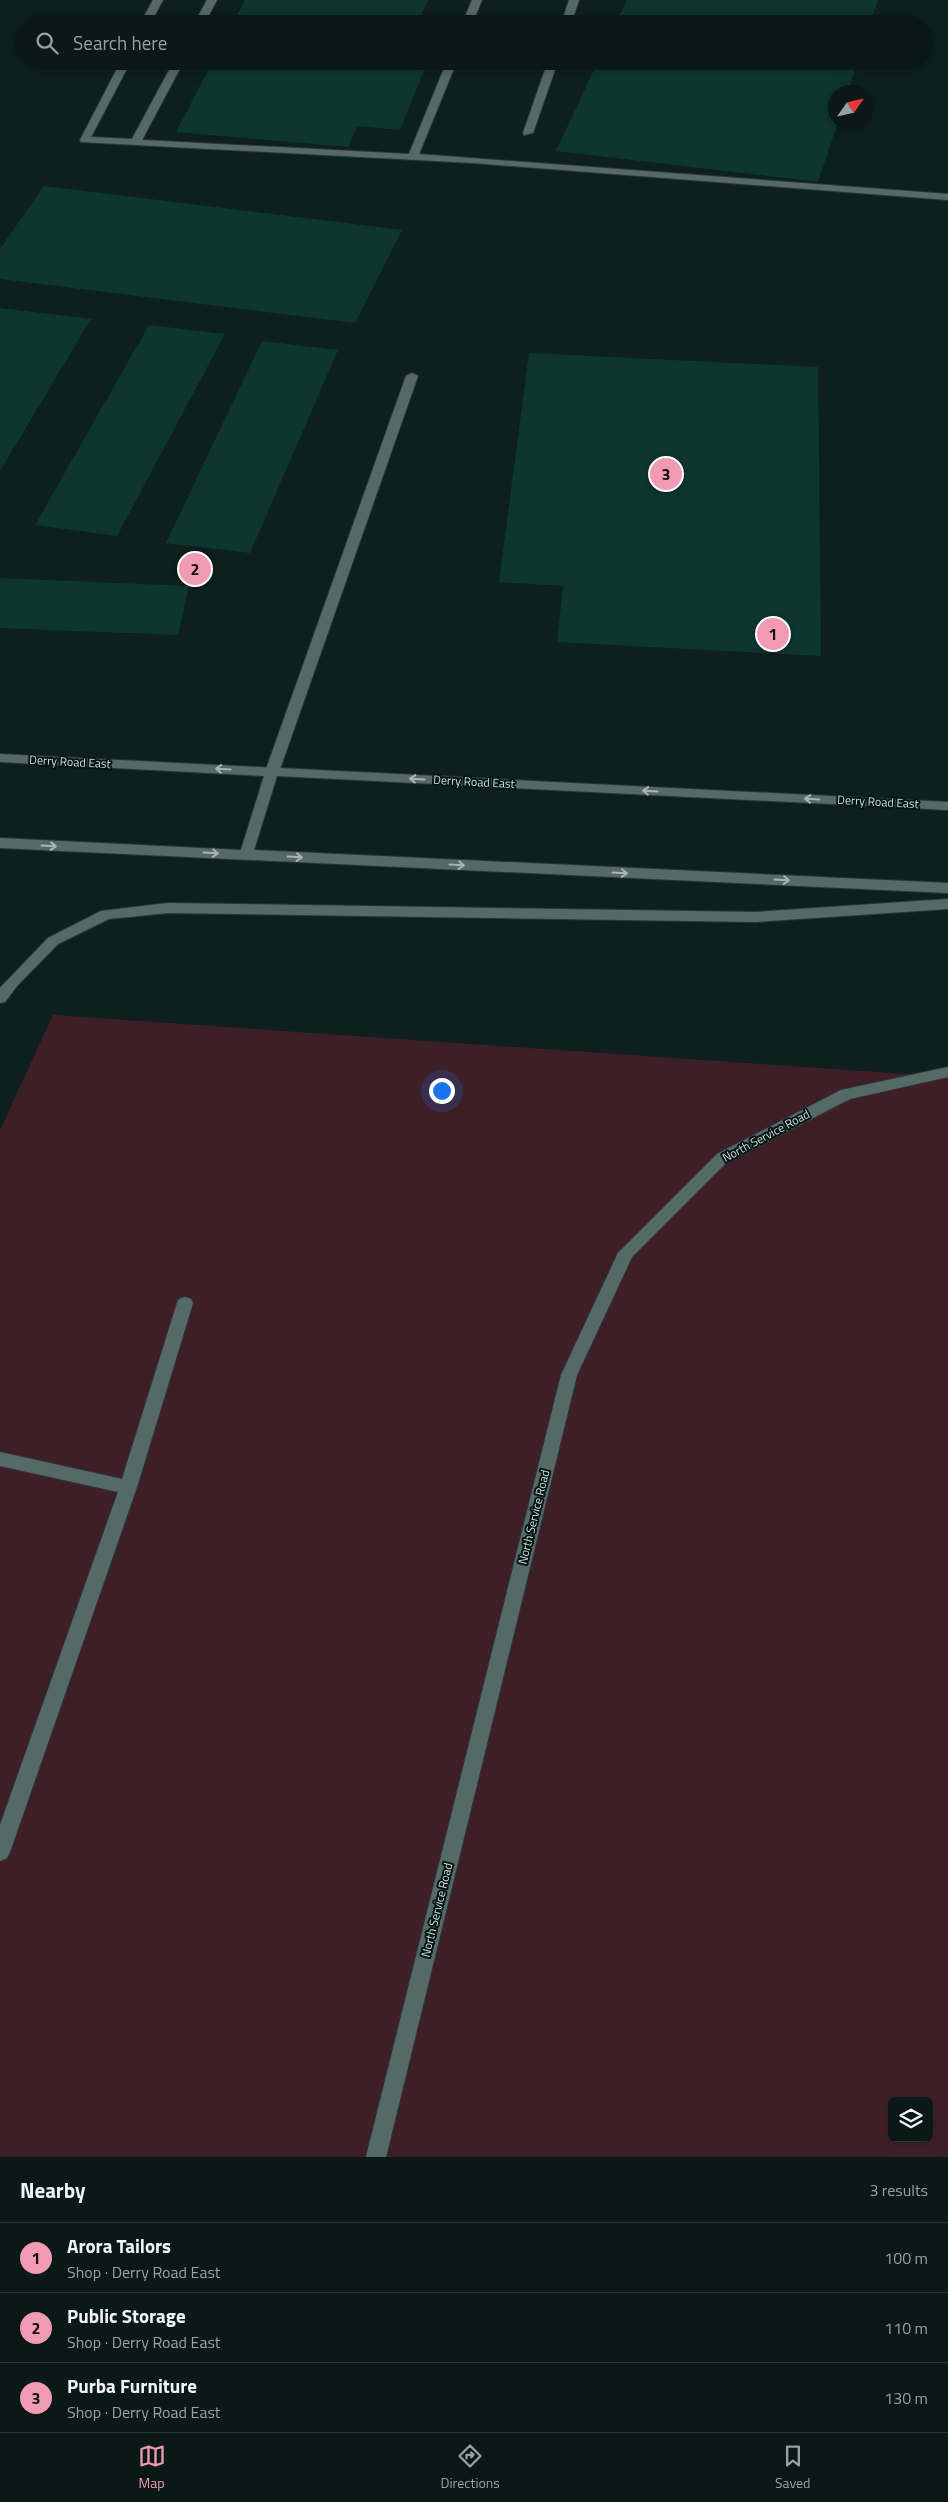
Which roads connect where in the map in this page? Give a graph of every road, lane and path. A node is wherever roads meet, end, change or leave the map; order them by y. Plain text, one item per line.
1 (158, 0) edge
2 (212, 0) edge
3 (477, 0) edge
4 (574, 0) edge
5 (150, 15) edge
6 (204, 15) edge
7 (471, 15) edge
8 (569, 15) edge
9 (121, 70) edge
10 (174, 70) edge
11 (448, 70) edge
12 (550, 70) edge
13 (528, 133) dead end
14 (136, 142) junction
15 (413, 157) junction
16 (948, 197) edge
17 (412, 376) dead end
18 (0, 758) edge
19 (272, 772) junction
20 (948, 806) edge
21 (0, 843) edge
22 (246, 855) junction
23 (948, 888) edge
24 (948, 904) edge
25 (0, 998) edge
26 (948, 1072) edge
27 (185, 1303) dead end
28 (0, 1459) edge
29 (128, 1487) junction
30 (0, 1852) edge
31 (376, 2157) edge

1 - 5 main road
2 - 6 main road
3 - 7 main road
4 - 8 main road
9 - 14 main road
10 - 14 main road
11 - 15 main road
12 - 13 main road
14 - 15 main road
15 - 16 main road
17 - 19 main road
19 -> 18 main road, Derry Road East
20 -> 19 main road, Derry Road East
19 - 22 main road
21 -> 22 main road
22 -> 23 main road
24 - 25 main road
26 - 31 main road, North Service Road
27 - 29 main road
28 - 29 main road
29 - 30 main road

